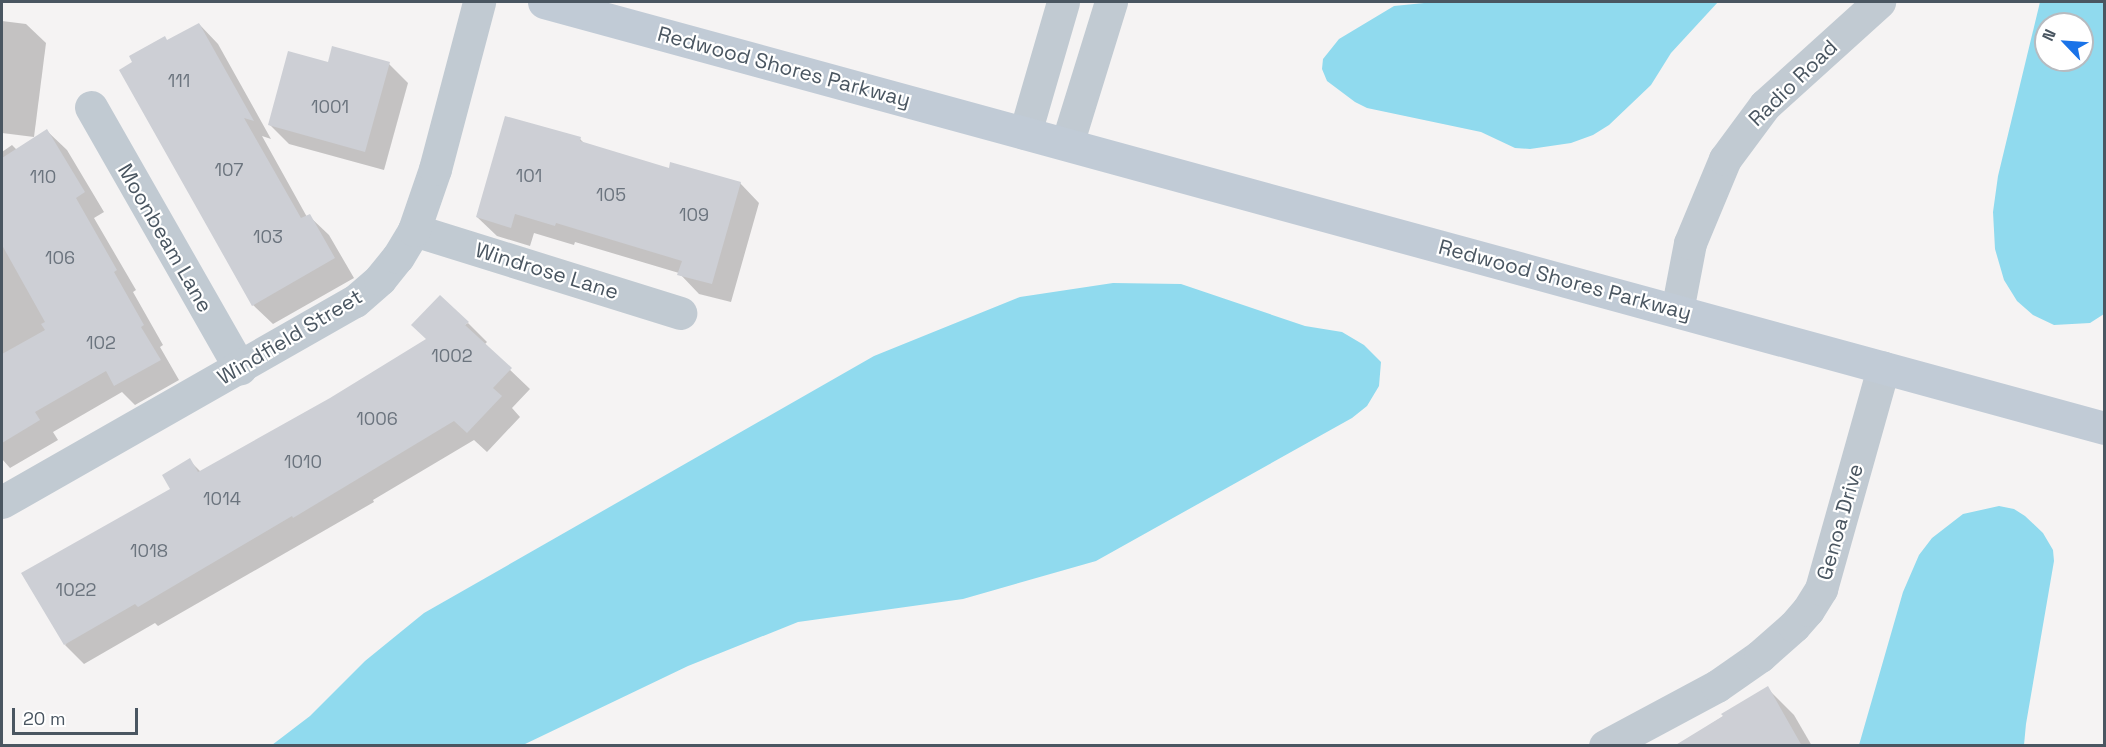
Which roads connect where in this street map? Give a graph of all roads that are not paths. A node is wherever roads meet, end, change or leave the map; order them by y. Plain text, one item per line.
1 (479, 2) edge
2 (544, 2) edge
3 (1063, 2) edge
4 (1111, 2) edge
5 (1879, 2) edge
6 (91, 107) dead end
7 (1025, 133) junction
8 (1067, 144) junction
9 (414, 230) junction
10 (1677, 310) junction
11 (680, 312) dead end
12 (240, 368) junction
13 (1883, 368) junction
14 (2104, 428) edge
15 (2, 502) edge
16 (1605, 746) edge

1 - 9 street, Windfield Street
2 - 7 street, Redwood Shores Parkway
3 - 7 street
4 - 8 street
5 - 10 street, Radio Road
6 - 12 street, Moonbeam Lane
7 - 8 street, Redwood Shores Parkway
8 - 10 street, Redwood Shores Parkway
9 - 11 street, Windrose Lane
9 - 12 street, Windfield Street
10 - 13 street, Redwood Shores Parkway
12 - 15 street, Windfield Street
13 - 14 street, Redwood Shores Parkway
13 - 16 street, Genoa Drive

